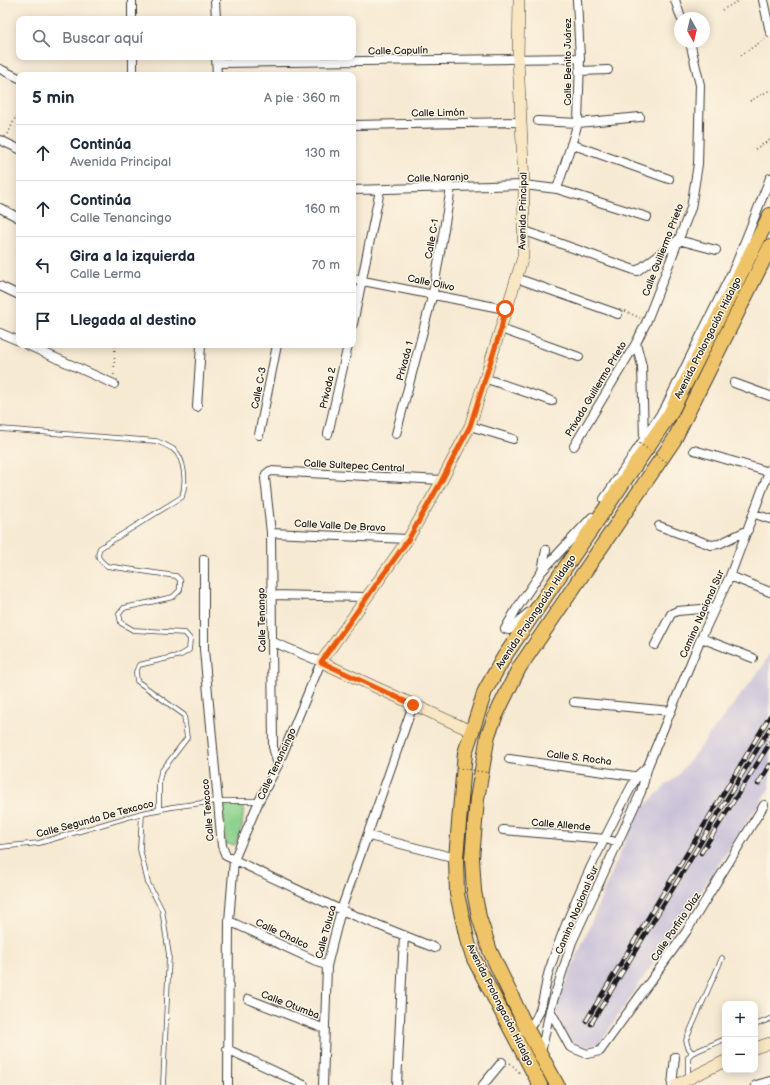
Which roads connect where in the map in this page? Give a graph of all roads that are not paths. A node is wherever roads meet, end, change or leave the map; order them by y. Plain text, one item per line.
1 (132, 0) edge
2 (215, 0) edge
3 (519, 0) edge
4 (577, 0) edge
5 (675, 0) edge
6 (763, 0) edge
7 (679, 12) edge
8 (132, 16) edge
9 (216, 16) edge
10 (770, 32) edge
11 (691, 48) edge
12 (580, 58) junction
13 (518, 59) junction
14 (132, 60) edge
15 (217, 60) edge
16 (356, 60) edge
17 (0, 69) edge
18 (608, 70) dead end
19 (579, 71) junction
20 (133, 72) edge
21 (216, 72) edge
22 (16, 77) edge
23 (640, 117) dead end
24 (538, 121) dead end
25 (522, 122) junction
26 (578, 123) junction
27 (356, 125) edge
28 (2, 141) edge
29 (571, 144) junction
30 (16, 148) edge
31 (770, 178) edge
32 (669, 179) dead end
33 (524, 185) junction
34 (451, 188) junction
35 (558, 189) junction
36 (356, 190) edge
37 (380, 190) junction
38 (0, 208) edge
39 (770, 215) edge
40 (16, 216) edge
41 (647, 218) dead end
42 (525, 231) junction
43 (678, 240) junction
44 (770, 247) edge
45 (716, 250) dead end
46 (516, 278) junction
47 (356, 279) edge
48 (363, 280) junction
49 (0, 286) edge
50 (433, 293) junction
51 (16, 294) edge
52 (505, 309) junction
53 (356, 311) edge
54 (618, 314) road end
55 (501, 329) junction
56 (0, 333) edge
57 (16, 340) edge
58 (636, 343) junction
59 (34, 348) edge
60 (201, 348) edge
61 (276, 348) edge
62 (347, 348) edge
63 (579, 357) dead end
64 (484, 378) junction
65 (114, 384) road end
66 (734, 384) dead end
67 (770, 396) edge
68 (552, 401) dead end
69 (197, 407) dead end
70 (470, 426) junction
71 (0, 429) edge
72 (328, 434) dead end
73 (396, 434) dead end
74 (259, 435) dead end
75 (513, 439) dead end
76 (640, 441) junction
77 (574, 446) dead end
78 (694, 450) dead end
79 (770, 470) edge
80 (266, 474) joint
81 (442, 480) junction
82 (754, 514) junction
83 (770, 519) edge
84 (659, 526) dead end
85 (748, 530) junction
86 (271, 533) junction
87 (408, 540) junction
88 (546, 550) dead end
89 (204, 559) dead end
90 (542, 570) junction
91 (730, 576) junction
92 (770, 592) edge
93 (271, 595) junction
94 (366, 597) junction
95 (538, 607) junction
96 (714, 608) junction
97 (701, 638) junction
98 (273, 642) junction
99 (655, 645) dead end
100 (753, 658) dead end
101 (321, 662) junction
102 (485, 691) junction
103 (503, 698) junction
104 (574, 702) dead end
105 (413, 705) junction
106 (671, 711) junction
107 (471, 731) junction
108 (509, 760) dead end
109 (278, 765) junction
110 (648, 766) junction
111 (638, 776) junction
112 (646, 778) junction
113 (217, 801) junction
114 (259, 801) junction
115 (764, 805) dead end
116 (159, 810) junction
117 (142, 813) junction
118 (503, 830) dead end
119 (369, 836) junction
120 (606, 839) junction
121 (618, 842) junction
122 (0, 847) edge
123 (456, 858) junction
124 (234, 860) junction
125 (342, 910) junction
126 (229, 921) junction
127 (404, 935) junction
128 (434, 948) dead end
129 (722, 958) dead end
130 (327, 966) junction
131 (248, 999) dead end
132 (550, 1010) junction
133 (770, 1019) edge
134 (758, 1024) edge
135 (325, 1029) junction
136 (521, 1033) junction
137 (722, 1039) edge
138 (770, 1042) edge
139 (758, 1047) edge
140 (228, 1048) junction
141 (692, 1053) junction
142 (675, 1056) dead end
143 (533, 1061) junction
144 (722, 1061) edge
145 (502, 1062) road end
146 (688, 1078) junction
147 (770, 1081) edge
148 (163, 1085) edge
149 (228, 1085) edge
150 (304, 1085) edge
151 (323, 1085) edge
152 (397, 1085) edge
153 (483, 1085) edge
154 (540, 1085) edge
155 (557, 1085) edge
156 (672, 1085) edge
157 (676, 1085) edge
158 (756, 1085) edge

1 - 8 street
2 - 9 street
3 - 13 street, Avenida Principal
4 - 12 street, Calle Benito Juárez
5 - 7 street
6 - 10 street
11 - 43 street, Calle Guillermo Prieto
12 - 13 street, Calle Capulín
12 - 19 street, Calle Benito Juárez
13 - 16 street, Calle Capulín
13 - 25 street, Avenida Principal
14 - 20 street
15 - 21 street
17 - 22 street
18 - 19 street
19 - 26 street, Calle Benito Juárez
23 - 26 street
24 - 26 street
25 - 27 street, Calle Limón
25 - 33 street, Avenida Principal
26 - 29 street, Calle Benito Juárez
28 - 30 street
29 - 32 street
29 - 35 street, Calle Benito Juárez
31 - 76 street
33 - 34 street, Calle Naranjo
33 - 35 street, Calle Naranjo
33 - 42 street, Avenida Principal
34 - 37 street, Calle Naranjo
34 - 50 street, Calle C-1
35 - 41 street, Calle Naranjo
36 - 37 street, Calle Naranjo
37 - 48 street
38 - 40 street
39 - 95 highway, Avenida Prolongación Hidalgo
42 - 43 street
42 - 46 street, Avenida Principal
43 - 45 street
43 - 58 street, Calle Guillermo Prieto
44 - 103 highway, Avenida Prolongación Hidalgo
46 - 52 street, Avenida Principal
46 - 54 street
47 - 48 street, Calle Olivo
48 - 50 street, Calle Olivo
48 - 53 street
49 - 51 street
50 - 52 street, Calle Olivo
50 - 73 street, Privada 1
52 - 55 street, Avenida Principal
55 - 63 street
55 - 64 street, Avenida Principal
56 - 57 street
58 - 76 street
58 - 77 street, Privada Guillermo Prieto
59 - 65 street
60 - 69 street
61 - 74 street, Calle C-3
62 - 72 street, Privada 2
64 - 68 street
64 - 70 street, Avenida Principal
66 - 67 street
70 - 75 street
70 - 81 street, Avenida Principal
71 - 116 lane
76 - 90 street
78 - 79 street
79 - 82 street, Camino Nacional Sur
80 - 81 street, Calle Sultepec Central
80 - 86 street, Calle Tenango
81 - 87 street, Calle Tenancingo
82 - 83 street
82 - 85 street, Camino Nacional Sur
84 - 85 street
85 - 91 street, Camino Nacional Sur
86 - 87 street, Calle Valle De Bravo
86 - 93 street, Calle Tenango
87 - 94 street, Calle Tenancingo
88 - 90 street
89 - 113 street, Calle Texcoco
90 - 95 street
91 - 92 street
91 - 96 street, Camino Nacional Sur
93 - 94 street
93 - 98 street, Calle Tenango
94 - 101 street, Calle Tenancingo
95 - 102 highway, Avenida Prolongación Hidalgo
96 - 97 street, Camino Nacional Sur
96 - 99 street
97 - 100 street
97 - 106 street, Camino Nacional Sur
98 - 101 street
98 - 109 street, Calle Tenango
101 - 105 street
101 - 109 street, Calle Tenancingo
102 - 103 highway
102 - 107 highway, Avenida Prolongación Hidalgo
103 - 136 highway, Avenida Prolongación Hidalgo
104 - 106 street
105 - 107 street
105 - 119 street, Calle Toluca
106 - 110 street, Camino Nacional Sur
107 - 123 highway, Avenida Prolongación Hidalgo
108 - 111 street, Calle S. Rocha
109 - 114 street, Calle Tenancingo
110 - 111 street, Camino Nacional Sur
110 - 112 street, Camino Nacional Sur
111 - 112 street, Calle S. Rocha
111 - 120 street, Camino Nacional Sur
112 - 121 street, Camino Nacional Sur
113 - 114 lane, Calle Segunda De Texcoco
113 - 116 lane, Calle Segunda De Texcoco
113 - 124 street, Calle Texcoco
114 - 124 street, Calle Tenancingo
115 - 132 street, Calle Porfirio Díaz
116 - 117 lane, Calle Segunda De Texcoco
117 - 122 lane, Calle Segunda De Texcoco
117 - 148 lane
118 - 120 street, Calle Allende
119 - 123 street
119 - 125 street, Calle Toluca
120 - 121 street, Calle Allende
120 - 136 street, Camino Nacional Sur
121 - 132 street, Camino Nacional Sur
123 - 136 highway, Avenida Prolongación Hidalgo
124 - 125 street, Calle Texcoco
124 - 126 street, Calle Tenancingo
125 - 127 street, Calle Texcoco
125 - 130 street, Calle Toluca
126 - 130 street, Calle Chalco
126 - 140 street, Calle Tenancingo
127 - 128 street, Calle Texcoco
127 - 152 street
129 - 141 lane
130 - 135 street, Calle Toluca
131 - 135 street, Calle Otumba
132 - 143 street, Camino Nacional Sur
133 - 134 lane
135 - 151 street, Calle Toluca
136 - 143 highway, Avenida Prolongación Hidalgo
137 - 141 lane
138 - 139 street
140 - 149 street, Calle Tenancingo
140 - 150 street
141 - 146 lane
142 - 156 street
143 - 154 highway, Avenida Prolongación Hidalgo
143 - 155 highway, Avenida Prolongación Hidalgo
144 - 146 street
145 - 153 street
146 - 157 street
147 - 158 street

